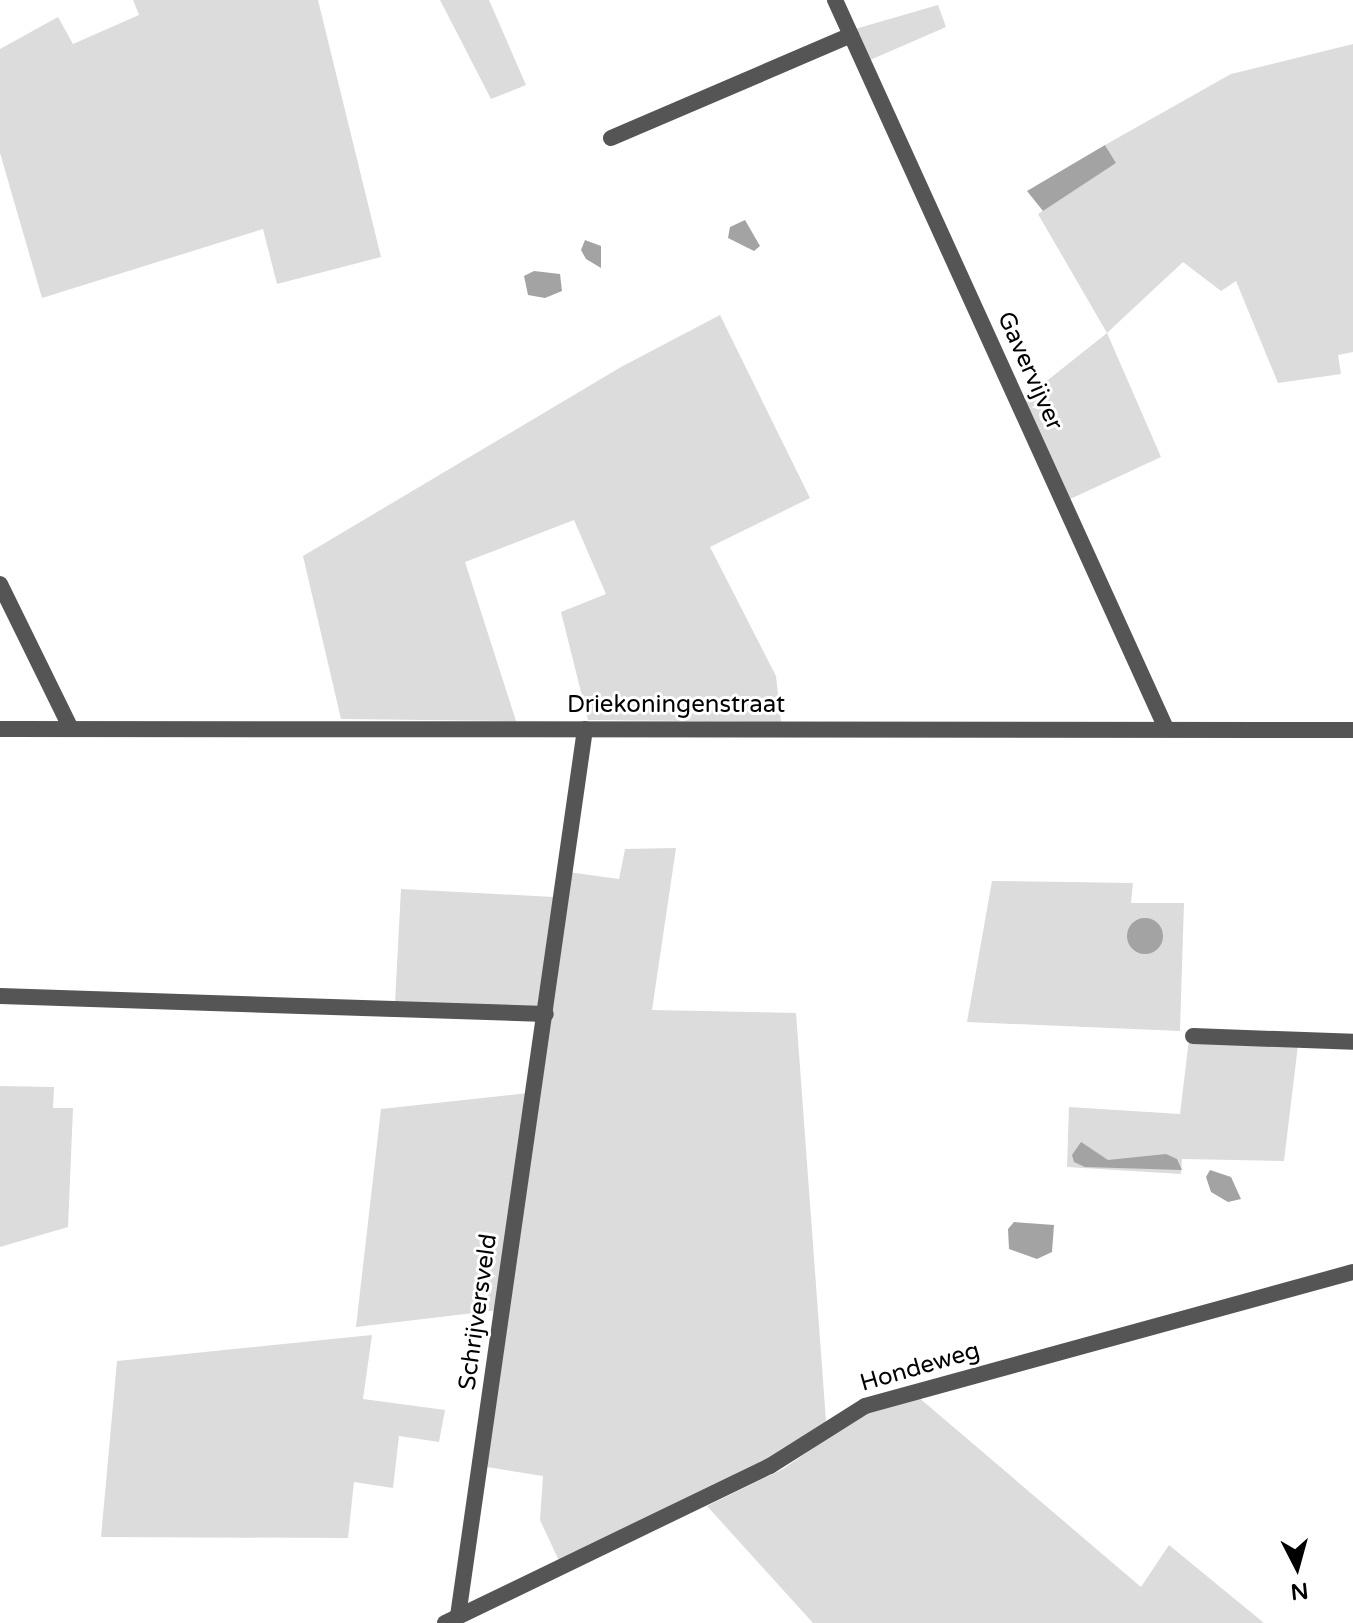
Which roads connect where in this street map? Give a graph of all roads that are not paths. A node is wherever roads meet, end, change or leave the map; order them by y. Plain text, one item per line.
1 (835, 0) edge
2 (851, 35) junction
3 (611, 138) dead end
4 (0, 584) edge
5 (1165, 726) junction
6 (0, 729) edge
7 (71, 729) junction
8 (585, 729) junction
9 (1353, 730) edge
10 (0, 996) edge
11 (546, 1014) junction
12 (1193, 1036) dead end
13 (1353, 1042) edge
14 (1353, 1272) edge
15 (451, 1620) edge

1 - 2 street, Gavervijver
2 - 3 street
2 - 5 street, Gavervijver
4 - 7 street
5 - 8 street, Driekoningenstraat
5 - 9 street, Driekoningenstraat
6 - 7 street, Driekoningenstraat
7 - 8 street, Driekoningenstraat
8 - 11 street, Schrijversveld
10 - 11 street
11 - 15 street, Schrijversveld
12 - 13 street
14 - 15 street, Hondeweg

